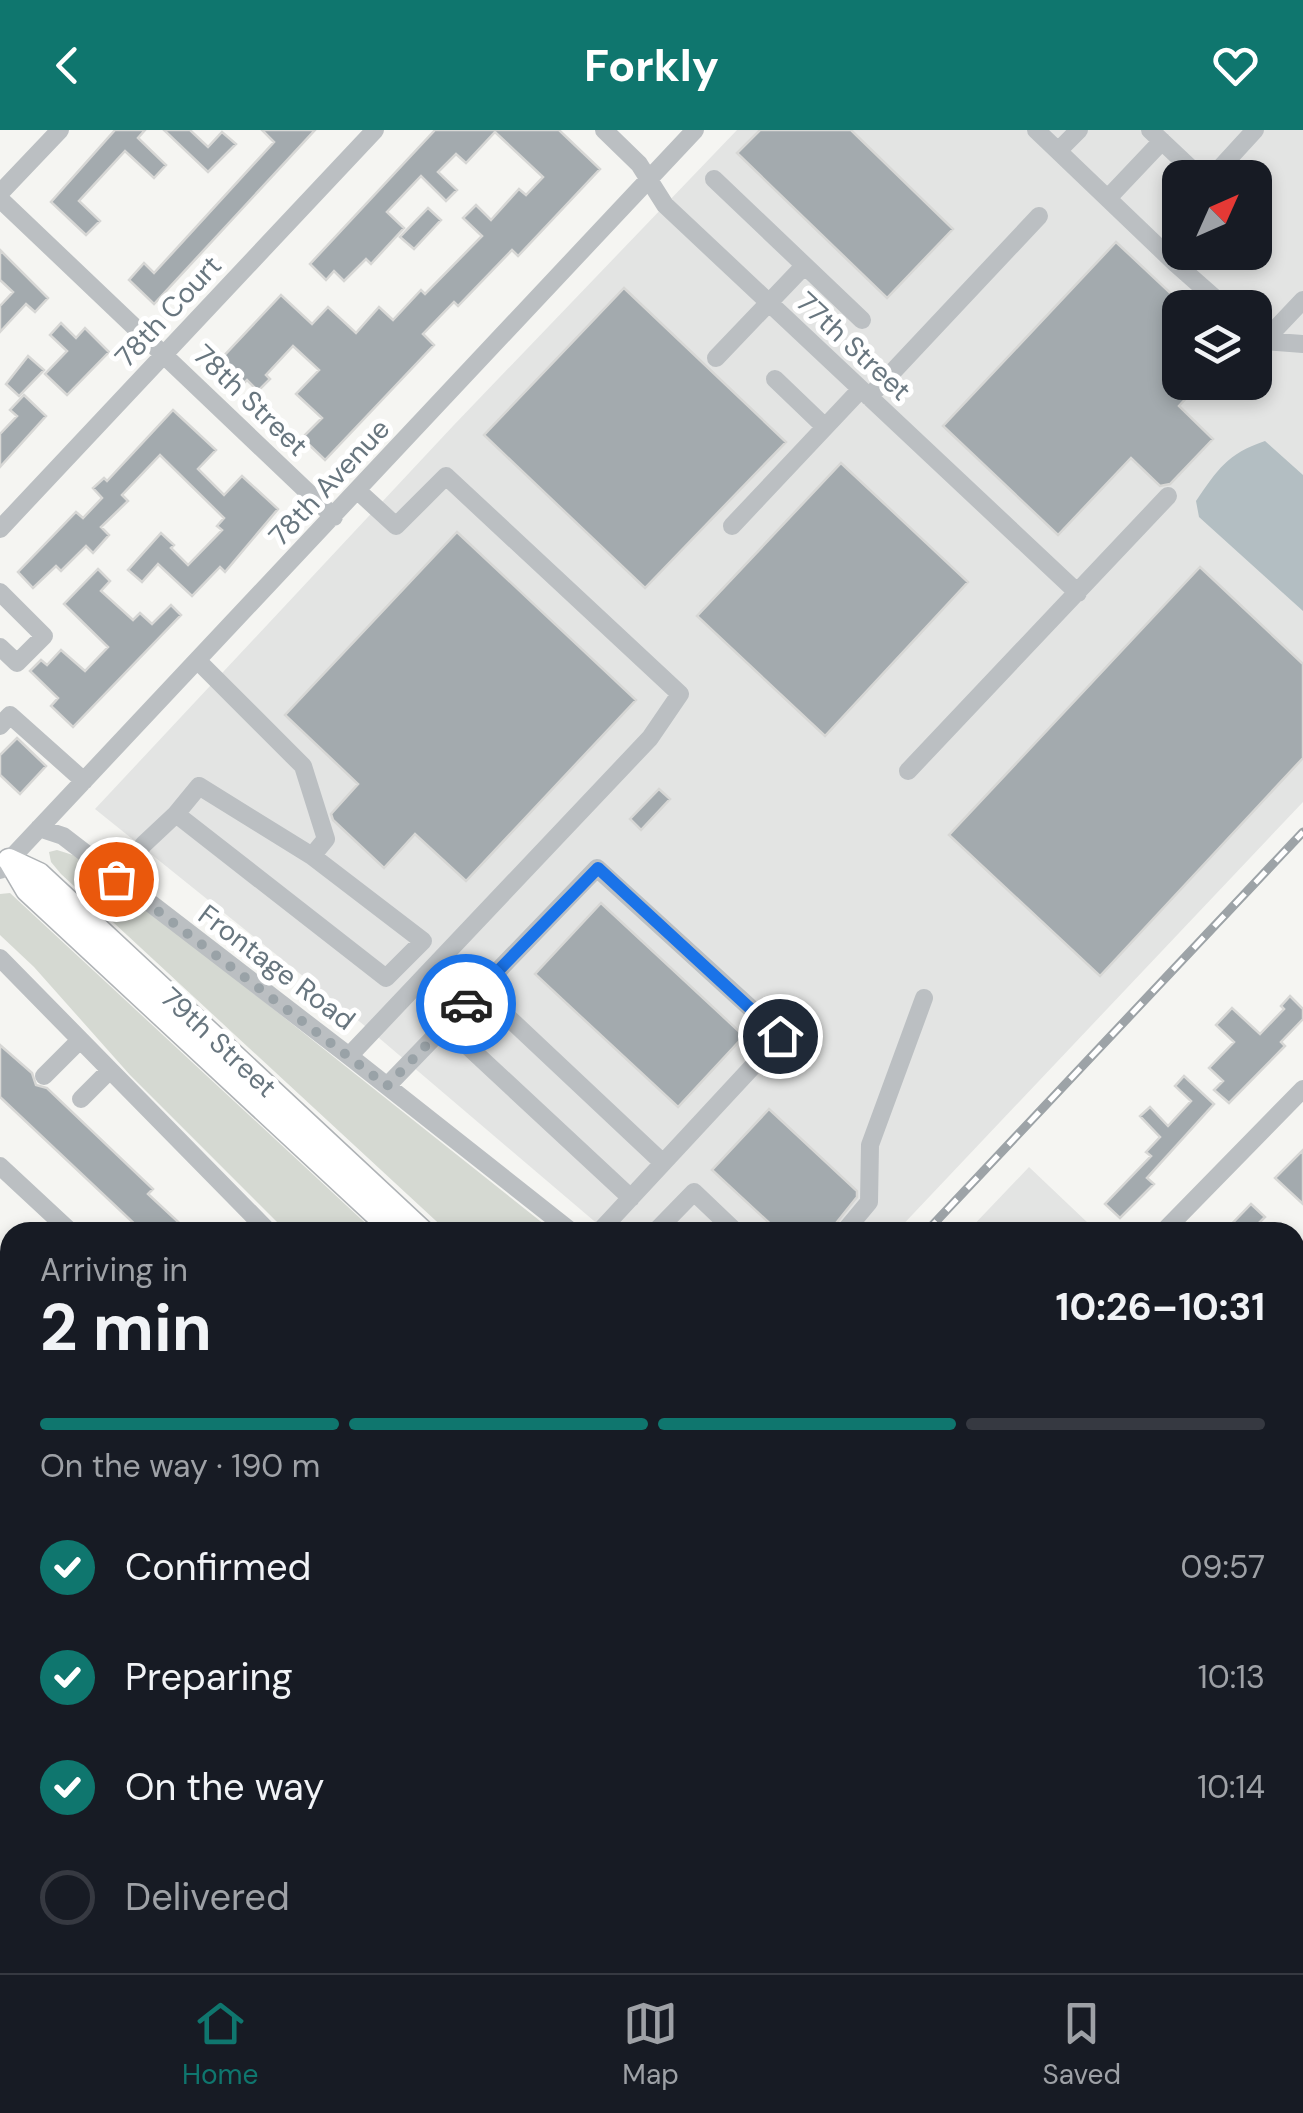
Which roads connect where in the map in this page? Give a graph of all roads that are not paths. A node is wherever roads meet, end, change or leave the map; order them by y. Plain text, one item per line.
1 (60, 130) edge
2 (376, 130) edge
3 (604, 130) edge
4 (695, 130) edge
5 (1036, 130) edge
6 (1079, 130) edge
7 (1256, 130) edge
8 (1156, 136) edge
9 (1058, 151) junction
10 (1182, 160) edge
11 (1228, 160) edge
12 (714, 179) dead end
13 (648, 180) junction
14 (0, 196) edge
15 (1108, 198) junction
16 (1039, 216) dead end
17 (1162, 243) edge
18 (804, 266) junction
19 (1191, 270) edge
20 (1209, 290) edge
21 (1303, 300) edge
22 (770, 304) junction
23 (862, 320) dead end
24 (1272, 327) edge
25 (1272, 339) edge
26 (1303, 344) edge
27 (164, 356) junction
28 (716, 358) dead end
29 (774, 379) dead end
30 (865, 393) junction
31 (825, 427) junction
32 (358, 491) junction
33 (1168, 496) dead end
34 (334, 517) junction
35 (732, 526) dead end
36 (0, 529) edge
37 (0, 592) edge
38 (1078, 593) junction
39 (0, 647) edge
40 (198, 661) junction
41 (3, 715) edge
42 (908, 771) dead end
43 (84, 780) junction
44 (176, 814) junction
45 (39, 828) junction
46 (312, 856) junction
47 (3, 860) edge
48 (116, 879) junction
49 (0, 958) edge
50 (480, 990) junction
51 (924, 998) dead end
52 (445, 1025) junction
53 (80, 1040) junction
54 (349, 1056) junction
55 (110, 1070) junction
56 (44, 1076) dead end
57 (387, 1086) junction
58 (1303, 1089) edge
59 (80, 1099) dead end
60 (663, 1163) junction
61 (0, 1166) edge
62 (631, 1198) junction
63 (60, 1222) edge
64 (259, 1222) edge
65 (384, 1222) edge
66 (412, 1222) edge
67 (559, 1222) edge
68 (608, 1222) edge
69 (665, 1222) edge
70 (726, 1222) edge
71 (852, 1222) edge
72 (1173, 1222) edge

1 - 14 street
2 - 27 street, 78th Court
3 - 13 street, 77th Street
4 - 13 street, 78th Avenue
5 - 9 street
6 - 9 street
7 - 11 street
8 - 10 street
8 - 15 street
9 - 15 street
12 - 18 street
13 - 22 street, 77th Street
13 - 32 street, 78th Avenue
14 - 27 street, 78th Street
15 - 17 street
16 - 30 street
18 - 22 street
18 - 23 street
19 - 20 street
21 - 24 street
22 - 28 street
22 - 30 street, 77th Street
25 - 26 street
27 - 34 street, 78th Street
27 - 36 street, 78th Court
29 - 31 street
30 - 31 street
30 - 38 street, 77th Street
31 - 35 street
32 - 34 street, 78th Avenue
32 - 54 street
33 - 38 street
34 - 40 street, 78th Avenue
37 - 39 street
38 - 42 street
40 - 43 street, 78th Avenue
40 - 46 street
41 - 43 street
43 - 45 street, 78th Avenue
44 - 46 street
44 - 46 street
44 - 48 street
45 - 47 street, 78th Avenue
45 - 48 street, Frontage Road
47 - 65 main road, 79th Street
47 - 66 main road, 79th Street
48 - 54 street, Frontage Road
49 - 53 street
50 - 52 street
50 - 60 street
50 - 60 street
51 - 71 street
52 - 57 street
52 - 62 street
53 - 55 street
53 - 56 street
54 - 57 street, Frontage Road
55 - 59 street
55 - 64 street
57 - 67 street, Frontage Road
58 - 72 street
60 - 62 street
61 - 63 street
62 - 68 street
69 - 70 street

